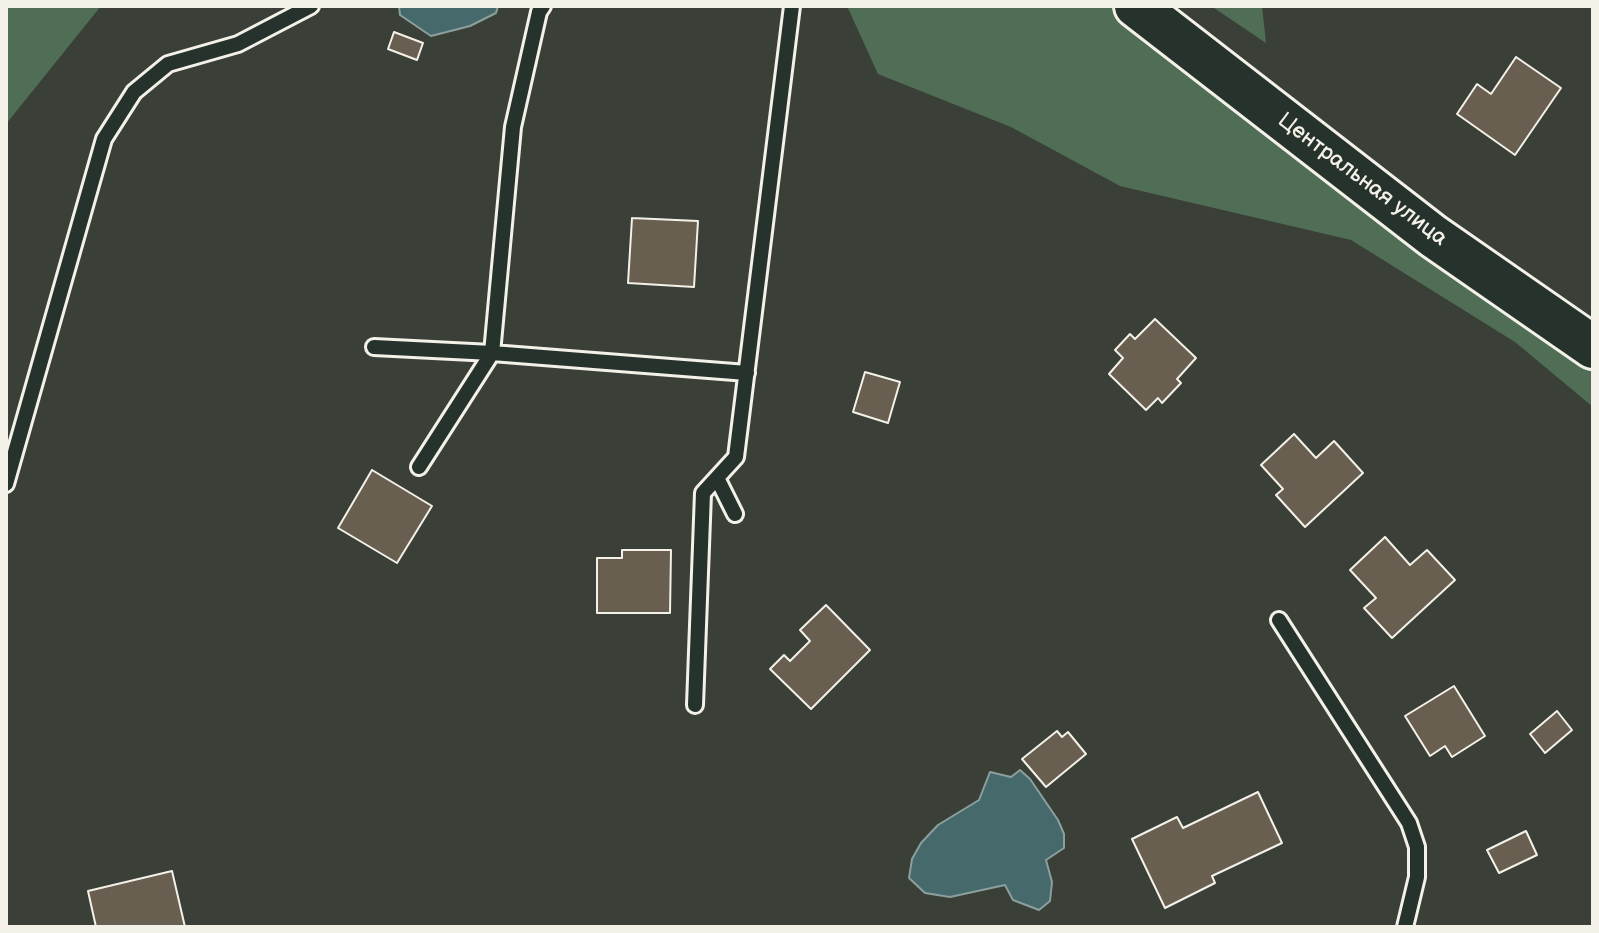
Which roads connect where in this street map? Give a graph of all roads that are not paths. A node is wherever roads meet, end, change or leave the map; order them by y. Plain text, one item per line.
1 (311, 6) edge
2 (543, 6) edge
3 (792, 6) edge
4 (1136, 6) edge
5 (374, 347) dead end
6 (1593, 347) edge
7 (492, 353) junction
8 (747, 373) junction
9 (419, 467) dead end
10 (717, 478) junction
11 (6, 484) edge
12 (735, 514) dead end
13 (1279, 620) dead end
14 (695, 705) dead end
15 (1405, 927) edge

1 - 11 lane
2 - 7 lane
3 - 8 lane
4 - 6 street, Центральная улица
5 - 7 lane
7 - 8 lane
7 - 9 lane
8 - 10 lane
10 - 12 lane
10 - 14 lane
13 - 15 lane

